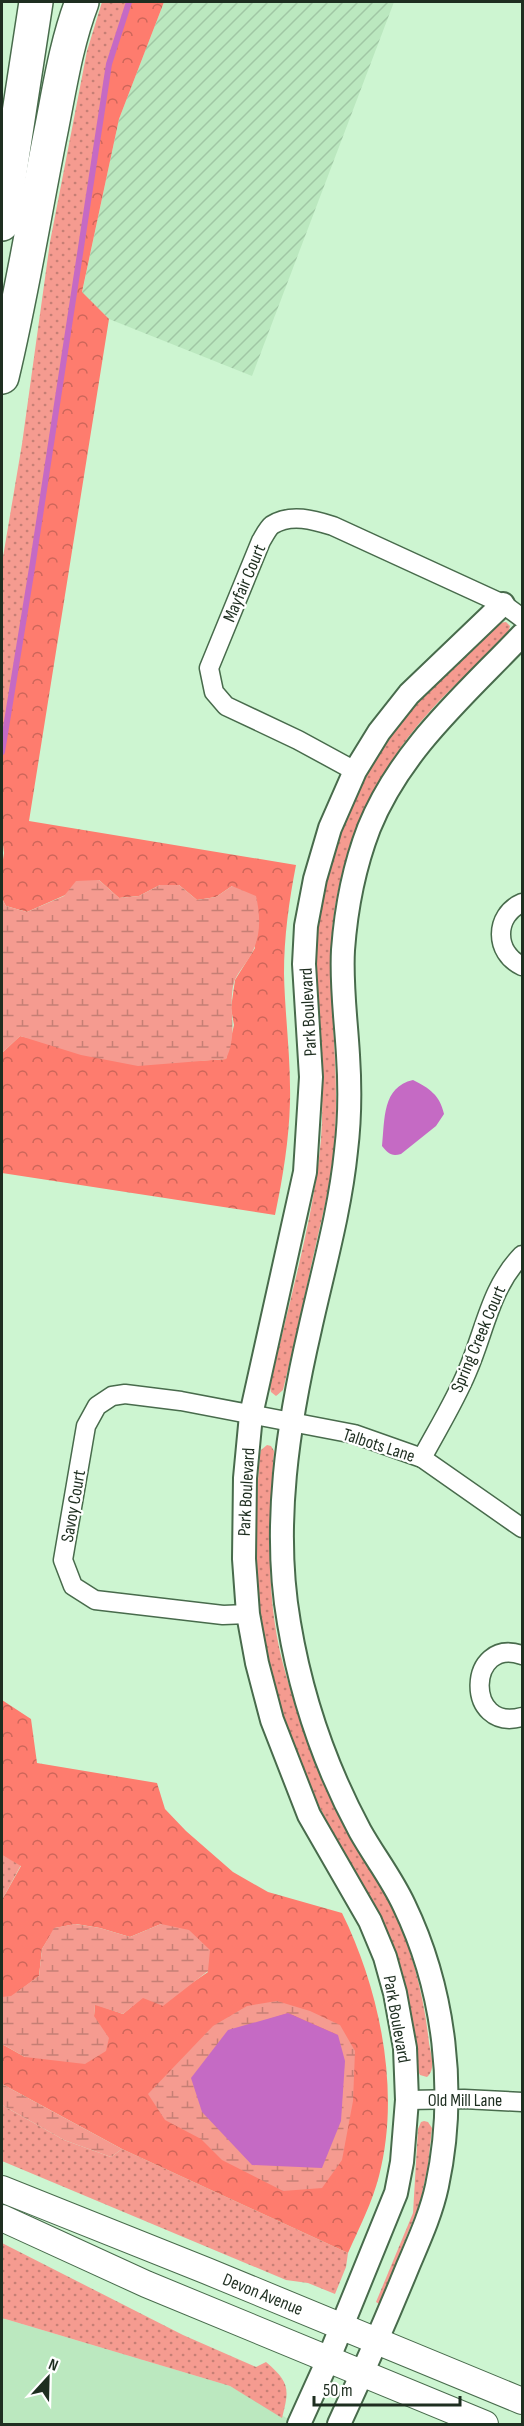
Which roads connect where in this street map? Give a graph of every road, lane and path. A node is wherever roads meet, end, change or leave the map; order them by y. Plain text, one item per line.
1 (36, 2) edge
2 (82, 2) edge
3 (2, 224) edge
4 (2, 377) edge
5 (503, 604) junction
6 (522, 618) edge
7 (522, 634) edge
8 (355, 771) junction
9 (522, 903) edge
10 (522, 966) edge
11 (522, 1255) edge
12 (251, 1415) junction
13 (291, 1423) junction
14 (422, 1458) junction
15 (522, 1528) edge
16 (248, 1614) junction
17 (521, 1648) edge
18 (522, 1717) edge
19 (447, 2099) junction
20 (407, 2100) junction
21 (522, 2102) edge
22 (2, 2189) edge
23 (2, 2218) edge
24 (342, 2326) junction
25 (377, 2341) junction
26 (328, 2360) junction
27 (362, 2374) junction
28 (522, 2401) edge
29 (299, 2424) edge
30 (339, 2424) edge
31 (484, 2424) edge

1 - 3 highway
2 - 4 highway
5 - 6 street
5 - 8 street, Park Boulevard
5 - 8 street, Mayfair Court
7 - 13 street, Park Boulevard
8 - 12 street, Park Boulevard
9 - 10 street
11 - 14 street, Spring Creek Court
12 - 13 street, Talbots Lane
12 - 16 street, Park Boulevard
12 - 16 street, Savoy Court
13 - 14 street, Talbots Lane
13 - 19 street, Park Boulevard
14 - 15 street, Talbots Lane
16 - 20 street, Park Boulevard
17 - 18 street
19 - 20 street, Old Mill Lane
19 - 21 street, Old Mill Lane
19 - 25 street, Park Boulevard
20 - 24 street, Park Boulevard
22 - 24 main road, Devon Avenue
23 - 26 main road, Devon Avenue
24 - 25 main road, Devon Avenue
24 - 26 street, Park Boulevard
25 - 27 street, Park Boulevard
25 - 28 main road, Devon Avenue
26 - 27 main road, Devon Avenue
26 - 29 street, Park Boulevard
27 - 30 street, Park Boulevard
27 - 31 main road, Devon Avenue

